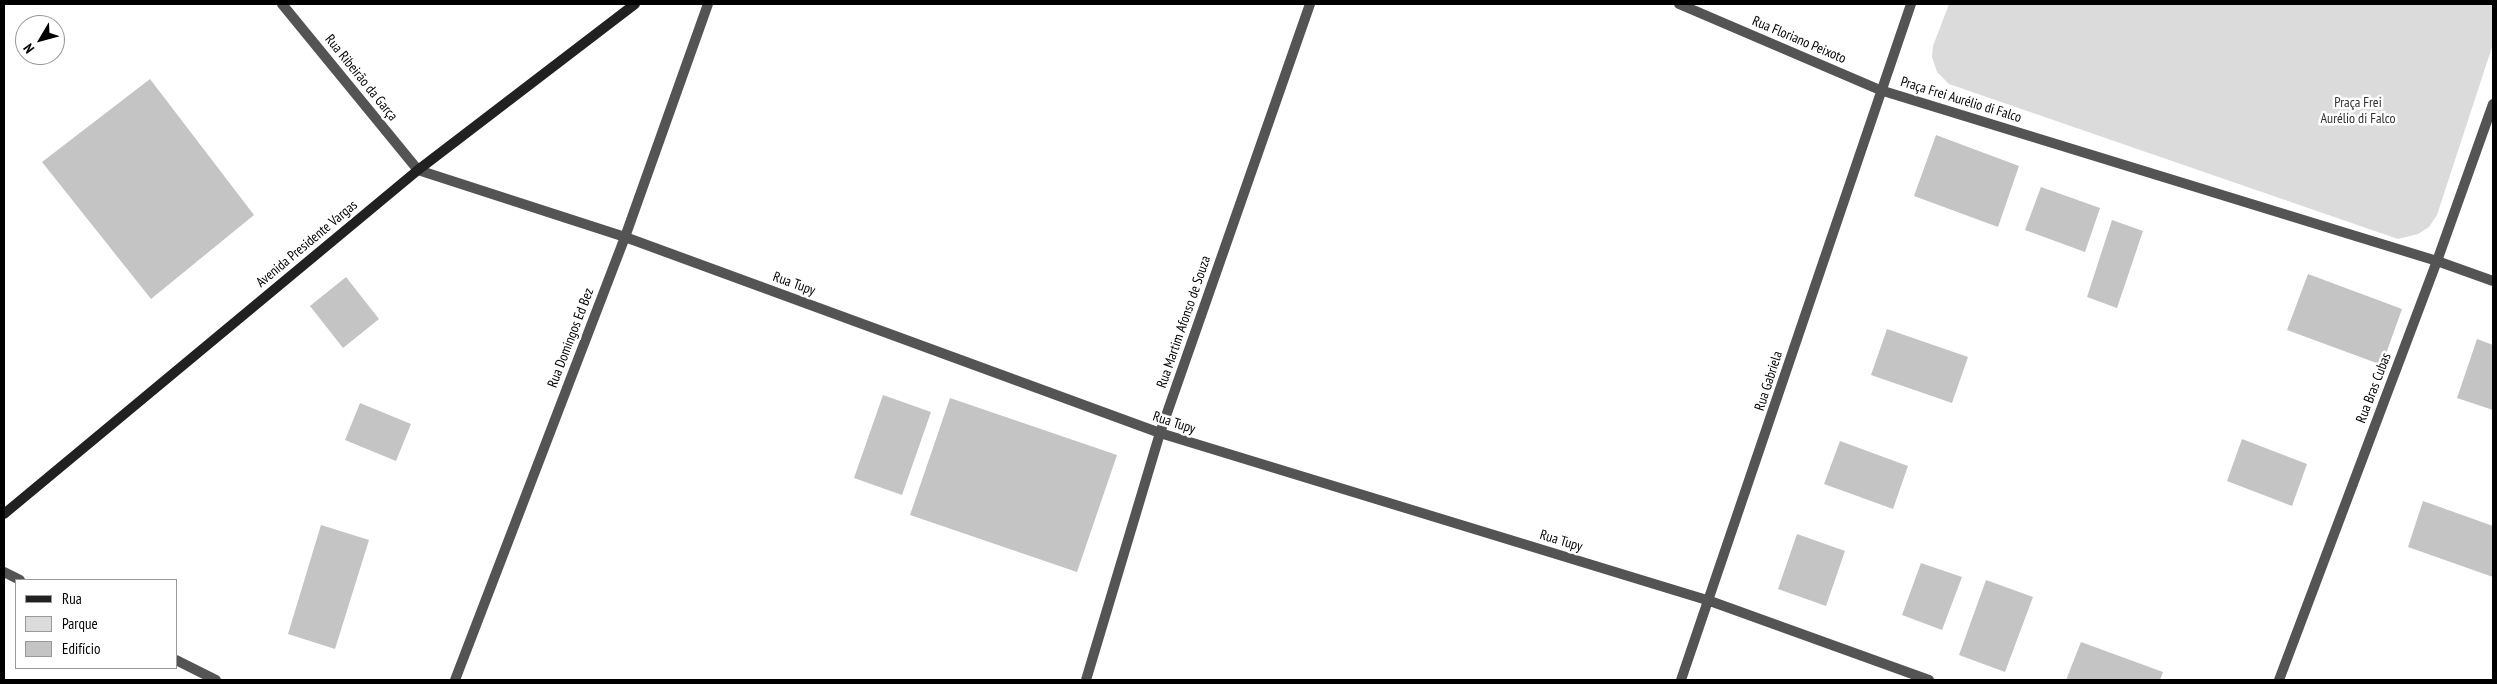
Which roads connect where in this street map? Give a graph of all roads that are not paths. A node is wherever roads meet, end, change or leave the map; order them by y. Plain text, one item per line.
1 (282, 4) edge
2 (635, 4) edge
3 (708, 4) edge
4 (1310, 4) edge
5 (1679, 4) edge
6 (1911, 4) edge
7 (1880, 90) junction
8 (2493, 104) edge
9 (418, 170) junction
10 (624, 237) junction
11 (2437, 261) junction
12 (2493, 281) edge
13 (1160, 433) junction
14 (4, 514) edge
15 (4, 572) edge
16 (18, 579) edge
17 (1710, 601) junction
18 (178, 661) edge
19 (216, 680) edge
20 (455, 680) edge
21 (1086, 680) edge
22 (1681, 680) edge
23 (1929, 680) edge
24 (2279, 680) edge

1 - 9 street, Rua Ribeirão da Garça
2 - 9 main road, Avenida Presidente Vargas
3 - 10 street, Rua Domingos Ed Bez
4 - 13 street, Rua Martim Afonso de Souza
5 - 7 street, Rua Floriano Peixoto
6 - 7 street, Praça Frei Aurélio di Falco
7 - 11 street, Praça Frei Aurélio di Falco
7 - 17 street, Rua Gabriela
8 - 11 street, Rua Bras Cubas
9 - 10 street, Rua Tupy
9 - 14 main road, Avenida Presidente Vargas
10 - 13 street, Rua Tupy
10 - 20 street, Rua Domingos Ed Bez
11 - 12 street
11 - 24 street, Rua Bras Cubas
13 - 17 street, Rua Tupy
13 - 21 street, Rua Martim Afonso de Souza
15 - 16 street
17 - 22 street, Rua Gabriela
17 - 23 street, Rua Tupy
18 - 19 street

